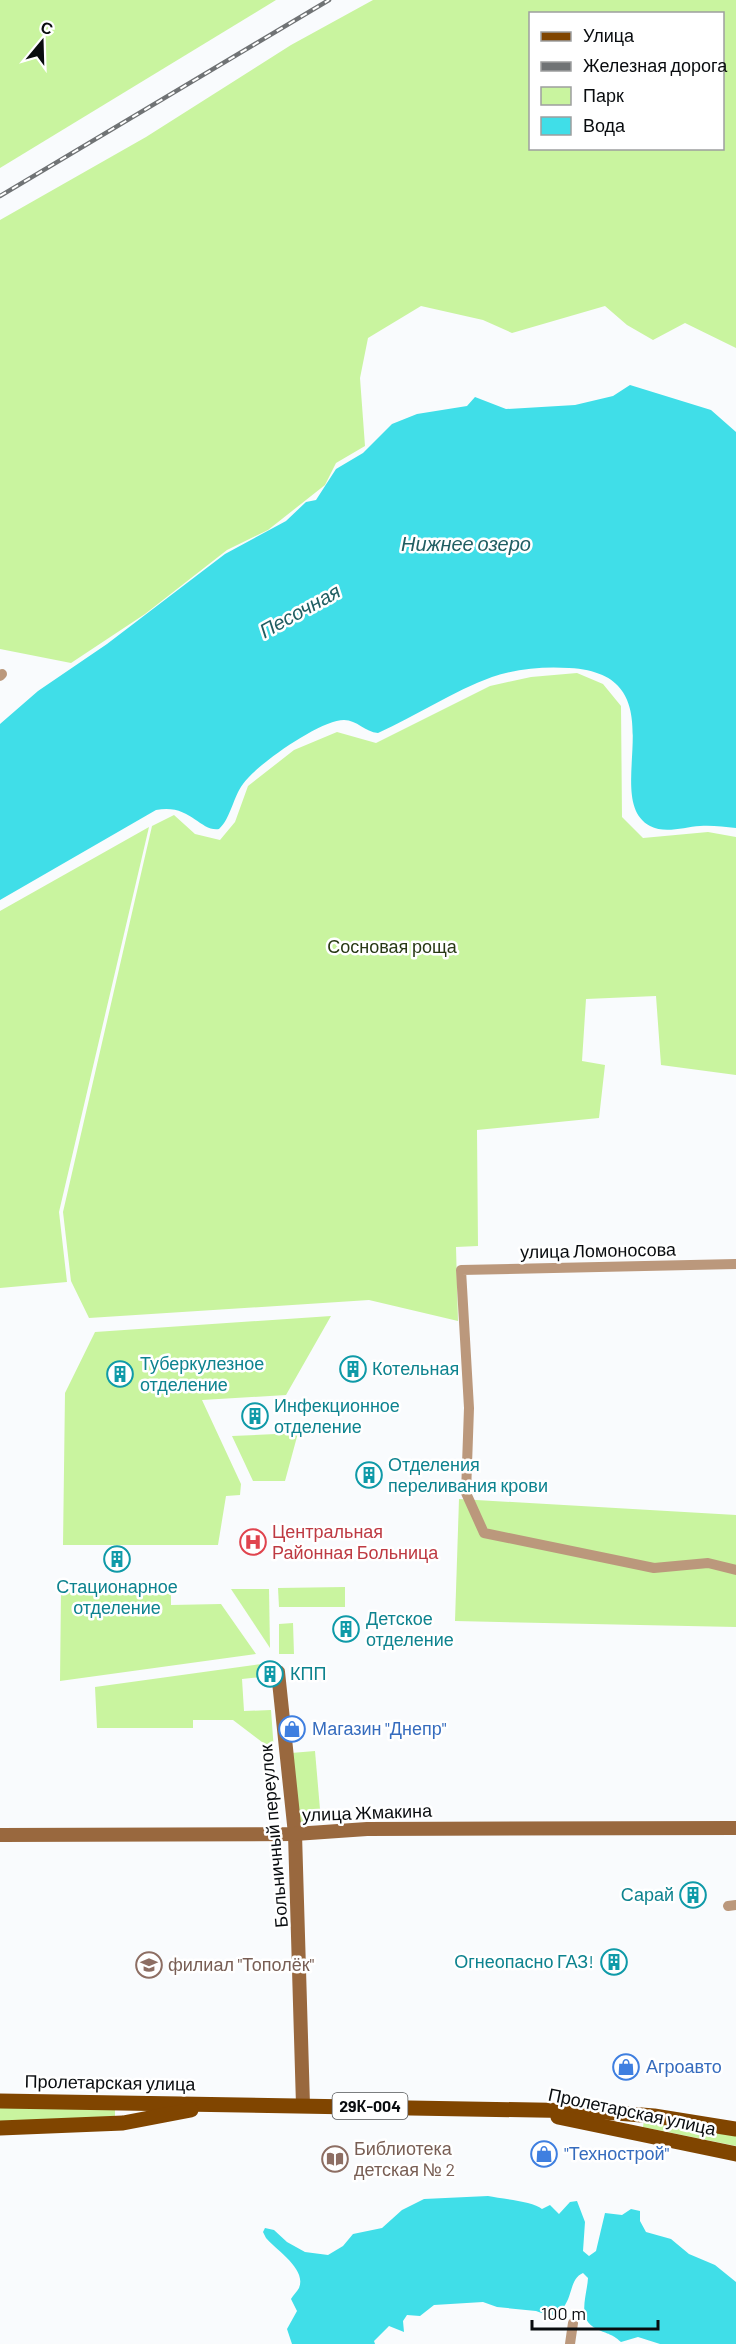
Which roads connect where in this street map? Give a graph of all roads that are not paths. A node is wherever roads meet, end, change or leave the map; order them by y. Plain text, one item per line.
1 (736, 1264) edge
2 (736, 1570) edge
3 (278, 1672) dead end
4 (736, 1828) edge
5 (296, 1834) junction
6 (0, 1835) edge
7 (0, 2101) edge
8 (122, 2102) junction
9 (220, 2104) junction
10 (303, 2104) junction
11 (520, 2109) junction
12 (637, 2114) junction
13 (123, 2123) junction
14 (0, 2128) edge
15 (736, 2129) edge
16 (633, 2132) junction
17 (736, 2154) edge
18 (573, 2323) dead end
19 (570, 2344) edge

1 - 2 street, улица Ломоносова
3 - 5 street, Больничный переулок
4 - 5 street, улица Жмакина
5 - 6 street, улица Жмакина
5 - 10 street, Больничный переулок
7 - 8 main road, Пролетарская улица / 29К-004
8 - 9 main road, Пролетарская улица / 29К-004
8 - 13 main road
9 - 10 main road, Пролетарская улица / 29К-004
9 - 13 main road, Пролетарская улица / 29К-004
10 - 11 main road, Пролетарская улица / 29К-004
11 - 12 main road, Пролетарская улица
11 - 16 main road, Пролетарская улица / 29К-004
12 - 15 main road, Пролетарская улица
12 - 16 main road
13 - 14 main road, Пролетарская улица / 29К-004
16 - 17 main road, Пролетарская улица / 29К-004
18 - 19 street

